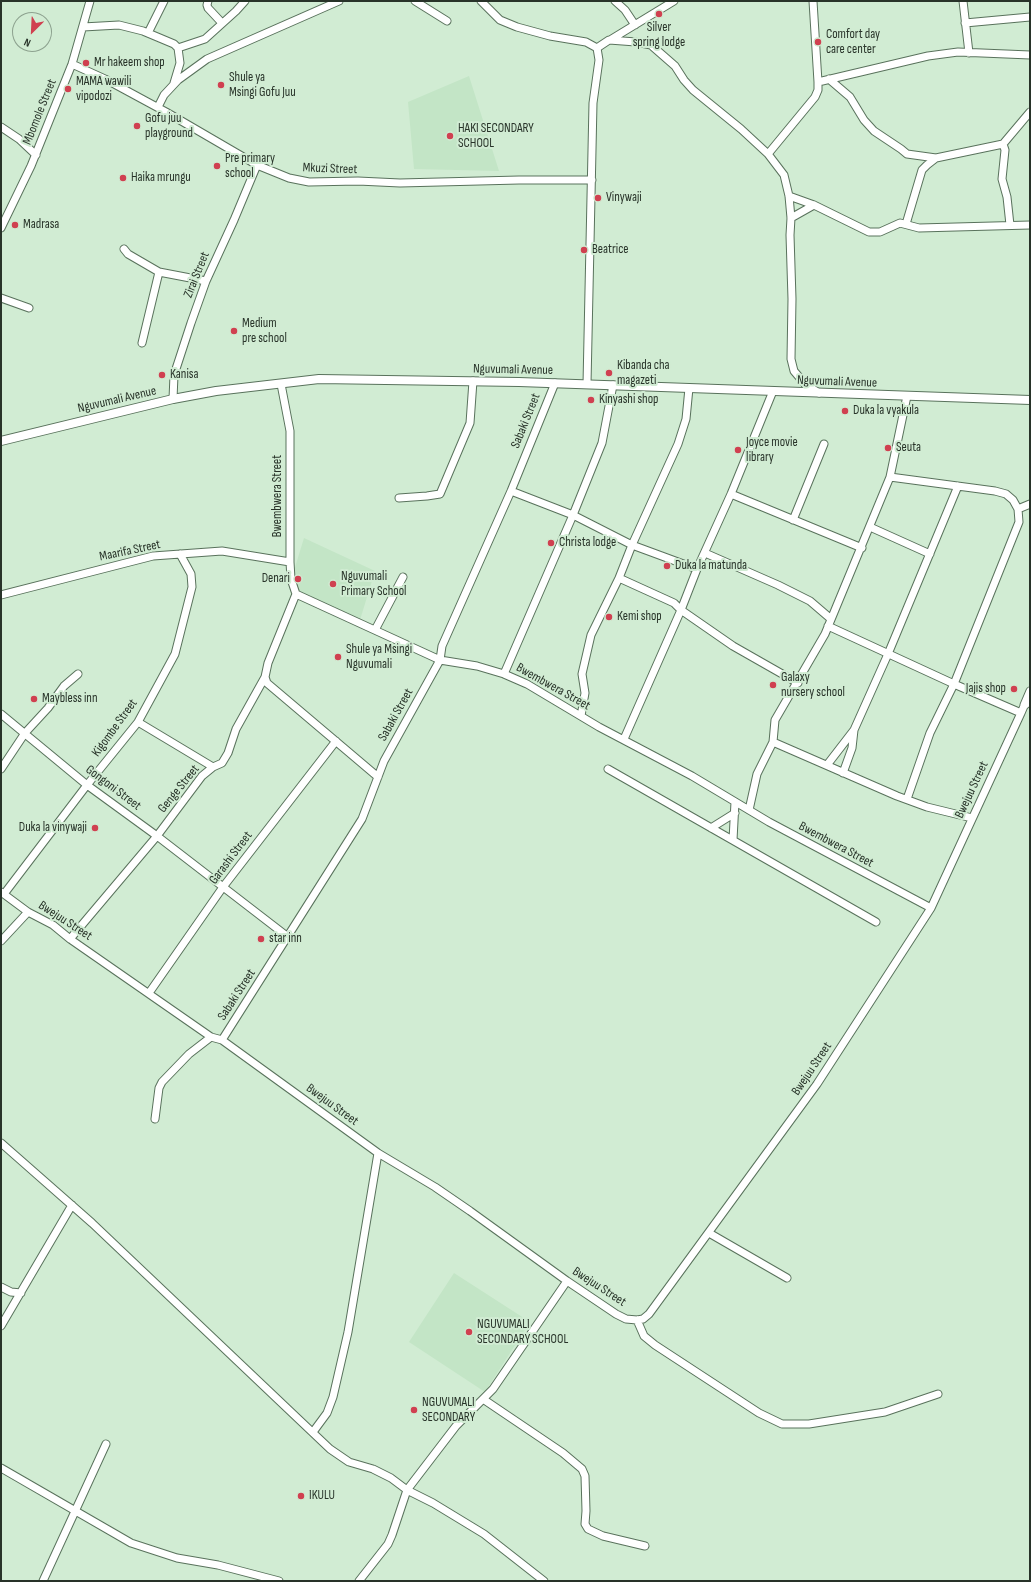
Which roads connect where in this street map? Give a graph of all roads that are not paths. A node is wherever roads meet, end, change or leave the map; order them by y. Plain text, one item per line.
1 (90, 1) edge
2 (164, 1) edge
3 (208, 1) edge
4 (245, 1) edge
5 (339, 1) edge
6 (415, 1) edge
7 (482, 1) edge
8 (614, 1) edge
9 (674, 1) edge
10 (812, 1) edge
11 (963, 1) edge
12 (1030, 17) edge
13 (447, 21) dead end
14 (222, 23) junction
15 (965, 23) junction
16 (635, 25) junction
17 (83, 27) junction
18 (148, 33) junction
19 (609, 40) junction
20 (178, 48) junction
21 (597, 48) junction
22 (969, 53) junction
23 (1030, 55) edge
24 (72, 64) junction
25 (830, 79) junction
26 (818, 82) junction
27 (173, 85) junction
28 (158, 107) junction
29 (1030, 112) edge
30 (1, 127) edge
31 (1003, 144) junction
32 (768, 154) junction
33 (36, 155) junction
34 (936, 158) junction
35 (257, 165) junction
36 (592, 180) junction
37 (789, 196) junction
38 (814, 205) junction
39 (3, 217) edge
40 (791, 218) junction
41 (906, 224) junction
42 (1010, 225) junction
43 (1030, 225) edge
44 (1, 228) edge
45 (124, 249) dead end
46 (159, 272) junction
47 (206, 281) junction
48 (1, 298) edge
49 (29, 308) dead end
50 (142, 343) dead end
51 (473, 381) junction
52 (555, 383) junction
53 (281, 384) junction
54 (587, 384) junction
55 (613, 385) junction
56 (689, 388) junction
57 (773, 391) junction
58 (819, 394) junction
59 (907, 396) junction
60 (173, 399) junction
61 (1030, 400) edge
62 (1, 441) edge
63 (824, 444) dead end
64 (890, 477) junction
65 (958, 486) junction
66 (511, 490) junction
67 (731, 494) junction
68 (399, 498) dead end
69 (1030, 504) edge
70 (1018, 510) junction
71 (573, 515) junction
72 (793, 520) junction
73 (870, 526) junction
74 (632, 545) junction
75 (862, 548) junction
76 (705, 553) junction
77 (180, 554) junction
78 (930, 554) junction
79 (290, 562) junction
80 (697, 569) junction
81 (403, 576) dead end
82 (619, 578) junction
83 (296, 594) junction
84 (1, 595) edge
85 (681, 610) junction
86 (830, 622) junction
87 (375, 630) junction
88 (888, 654) junction
89 (440, 660) junction
90 (78, 674) dead end
91 (504, 674) junction
92 (264, 677) junction
93 (798, 683) junction
94 (954, 684) junction
95 (1030, 691) edge
96 (1027, 703) edge
97 (1021, 713) junction
98 (1, 714) edge
99 (582, 716) junction
100 (138, 722) junction
101 (854, 730) junction
102 (25, 733) junction
103 (624, 739) junction
104 (336, 741) junction
105 (773, 742) junction
106 (827, 765) junction
107 (213, 767) junction
108 (1, 769) edge
109 (608, 769) dead end
110 (843, 773) junction
111 (378, 777) junction
112 (87, 785) junction
113 (907, 799) junction
114 (735, 802) junction
115 (748, 810) junction
116 (735, 813) junction
117 (972, 818) junction
118 (711, 828) junction
119 (157, 836) junction
120 (733, 840) junction
121 (223, 887) junction
122 (3, 893) edge
123 (931, 908) junction
124 (28, 912) junction
125 (876, 922) dead end
126 (288, 937) junction
127 (70, 939) junction
128 (1, 942) edge
129 (149, 993) junction
130 (211, 1037) junction
131 (222, 1040) junction
132 (155, 1119) dead end
133 (1, 1143) edge
134 (378, 1153) junction
135 (72, 1205) junction
136 (709, 1232) junction
137 (787, 1278) dead end
138 (567, 1281) junction
139 (1, 1287) edge
140 (21, 1293) junction
141 (637, 1320) junction
142 (1, 1326) edge
143 (938, 1394) dead end
144 (483, 1398) junction
145 (313, 1432) junction
146 (106, 1444) dead end
147 (1, 1468) edge
148 (407, 1490) junction
149 (75, 1512) junction
150 (645, 1546) dead end
151 (43, 1581) edge
152 (279, 1581) edge
153 (359, 1581) edge
154 (544, 1581) edge

1 - 17 street, Mbomole Street
2 - 18 street
3 - 14 street
4 - 14 street
5 - 27 street
6 - 13 street
7 - 21 street
8 - 16 street
9 - 16 street
10 - 26 street
11 - 15 street
12 - 15 street
14 - 20 street
15 - 22 street
16 - 19 street
17 - 18 street
17 - 24 street, Mbomole Street
18 - 20 street
19 - 21 street
19 - 32 street
20 - 27 street
21 - 36 street
22 - 23 street
22 - 25 street
24 - 28 street, Mkuzi Street
24 - 33 street, Mbomole Street
25 - 26 street
25 - 34 street
26 - 32 street
27 - 28 street
28 - 35 street, Mkuzi Street
29 - 31 street
30 - 33 street
31 - 34 street
31 - 42 street
32 - 37 street
33 - 39 street, Mbomole Street
34 - 41 street
35 - 36 street, Mkuzi Street
35 - 47 street, Zirai Street
36 - 54 street
37 - 38 street
37 - 40 street
38 - 40 street
38 - 41 street
39 - 44 street, Mbomole Street
40 - 58 street
41 - 42 street
42 - 43 street
45 - 46 street
46 - 47 street
46 - 50 street
47 - 60 street, Zirai Street
48 - 49 street
51 - 52 street, Nguvumali Avenue
51 - 53 street, Nguvumali Avenue
51 - 68 street
52 - 54 street, Nguvumali Avenue
52 - 66 street, Sabaki Street
53 - 60 street, Nguvumali Avenue
53 - 79 street, Bwembwera Street
54 - 55 street, Nguvumali Avenue
55 - 56 street, Nguvumali Avenue
55 - 71 street
56 - 57 street, Nguvumali Avenue
56 - 74 street
57 - 58 street, Nguvumali Avenue
57 - 67 street
58 - 59 street, Nguvumali Avenue
59 - 61 street, Nguvumali Avenue
59 - 64 street
60 - 62 street, Nguvumali Avenue
63 - 72 street
64 - 65 street
64 - 73 street
65 - 70 street
65 - 78 street
66 - 71 street
66 - 89 street, Sabaki Street
67 - 72 street
67 - 76 street
69 - 70 street
70 - 94 street
71 - 74 street
71 - 91 street
72 - 75 street
73 - 75 street
73 - 78 street
74 - 80 street
74 - 82 street
75 - 86 street
76 - 80 street
76 - 86 street
77 - 79 street, Maarifa Street
77 - 84 street, Maarifa Street
77 - 100 street, Kigombe Street
78 - 88 street
79 - 83 street, Bwembwera Street
80 - 85 street
81 - 87 street
82 - 85 street
82 - 99 street
83 - 87 street, Bwembwera Street
83 - 92 street, Genge Street
85 - 93 street
85 - 103 street
86 - 88 street
86 - 93 street
87 - 89 street, Bwembwera Street
88 - 94 street
88 - 101 street
89 - 91 street, Bwembwera Street
89 - 111 street, Sabaki Street
90 - 102 street
91 - 99 street, Bwembwera Street
92 - 104 street
92 - 107 street, Genge Street
93 - 105 street
94 - 97 street
94 - 113 street
95 - 96 street, Bwejuu Street
96 - 97 street, Bwejuu Street
97 - 117 street, Bwejuu Street
98 - 102 street, Gongoni Street
99 - 103 street, Bwembwera Street
100 - 107 street
100 - 112 street, Kigombe Street
101 - 106 street
101 - 110 street
102 - 108 street
102 - 112 street, Gongoni Street
103 - 114 street, Bwembwera Street
104 - 111 street
104 - 121 street, Garashi Street
105 - 106 street
105 - 115 street
106 - 110 street
107 - 119 street, Genge Street
109 - 118 street
110 - 113 street
111 - 126 street, Sabaki Street
112 - 119 street, Gongoni Street
112 - 122 street, Kigombe Street
113 - 117 street
114 - 115 street, Bwembwera Street
114 - 116 street
115 - 123 street, Bwembwera Street
116 - 118 street
116 - 120 street
117 - 123 street, Bwejuu Street
118 - 120 street
119 - 121 street, Gongoni Street
119 - 127 street, Genge Street
120 - 125 street
121 - 126 street, Gongoni Street
121 - 129 street, Garashi Street
122 - 124 street, Bwejuu Street
123 - 136 street, Bwejuu Street
124 - 127 street, Bwejuu Street
124 - 128 street
126 - 131 street, Sabaki Street
127 - 129 street, Bwejuu Street
129 - 130 street, Bwejuu Street
130 - 131 street, Bwejuu Street
130 - 132 street
131 - 134 street, Bwejuu Street
133 - 135 street
134 - 138 street, Bwejuu Street
134 - 145 street
135 - 140 street
135 - 145 street
136 - 137 street
136 - 141 street, Bwejuu Street
138 - 141 street, Bwejuu Street
138 - 144 street
139 - 140 street
140 - 142 street
141 - 143 street
144 - 148 street
144 - 150 street
145 - 148 street
146 - 149 street
147 - 149 street
148 - 153 street
148 - 154 street
149 - 151 street
149 - 152 street

